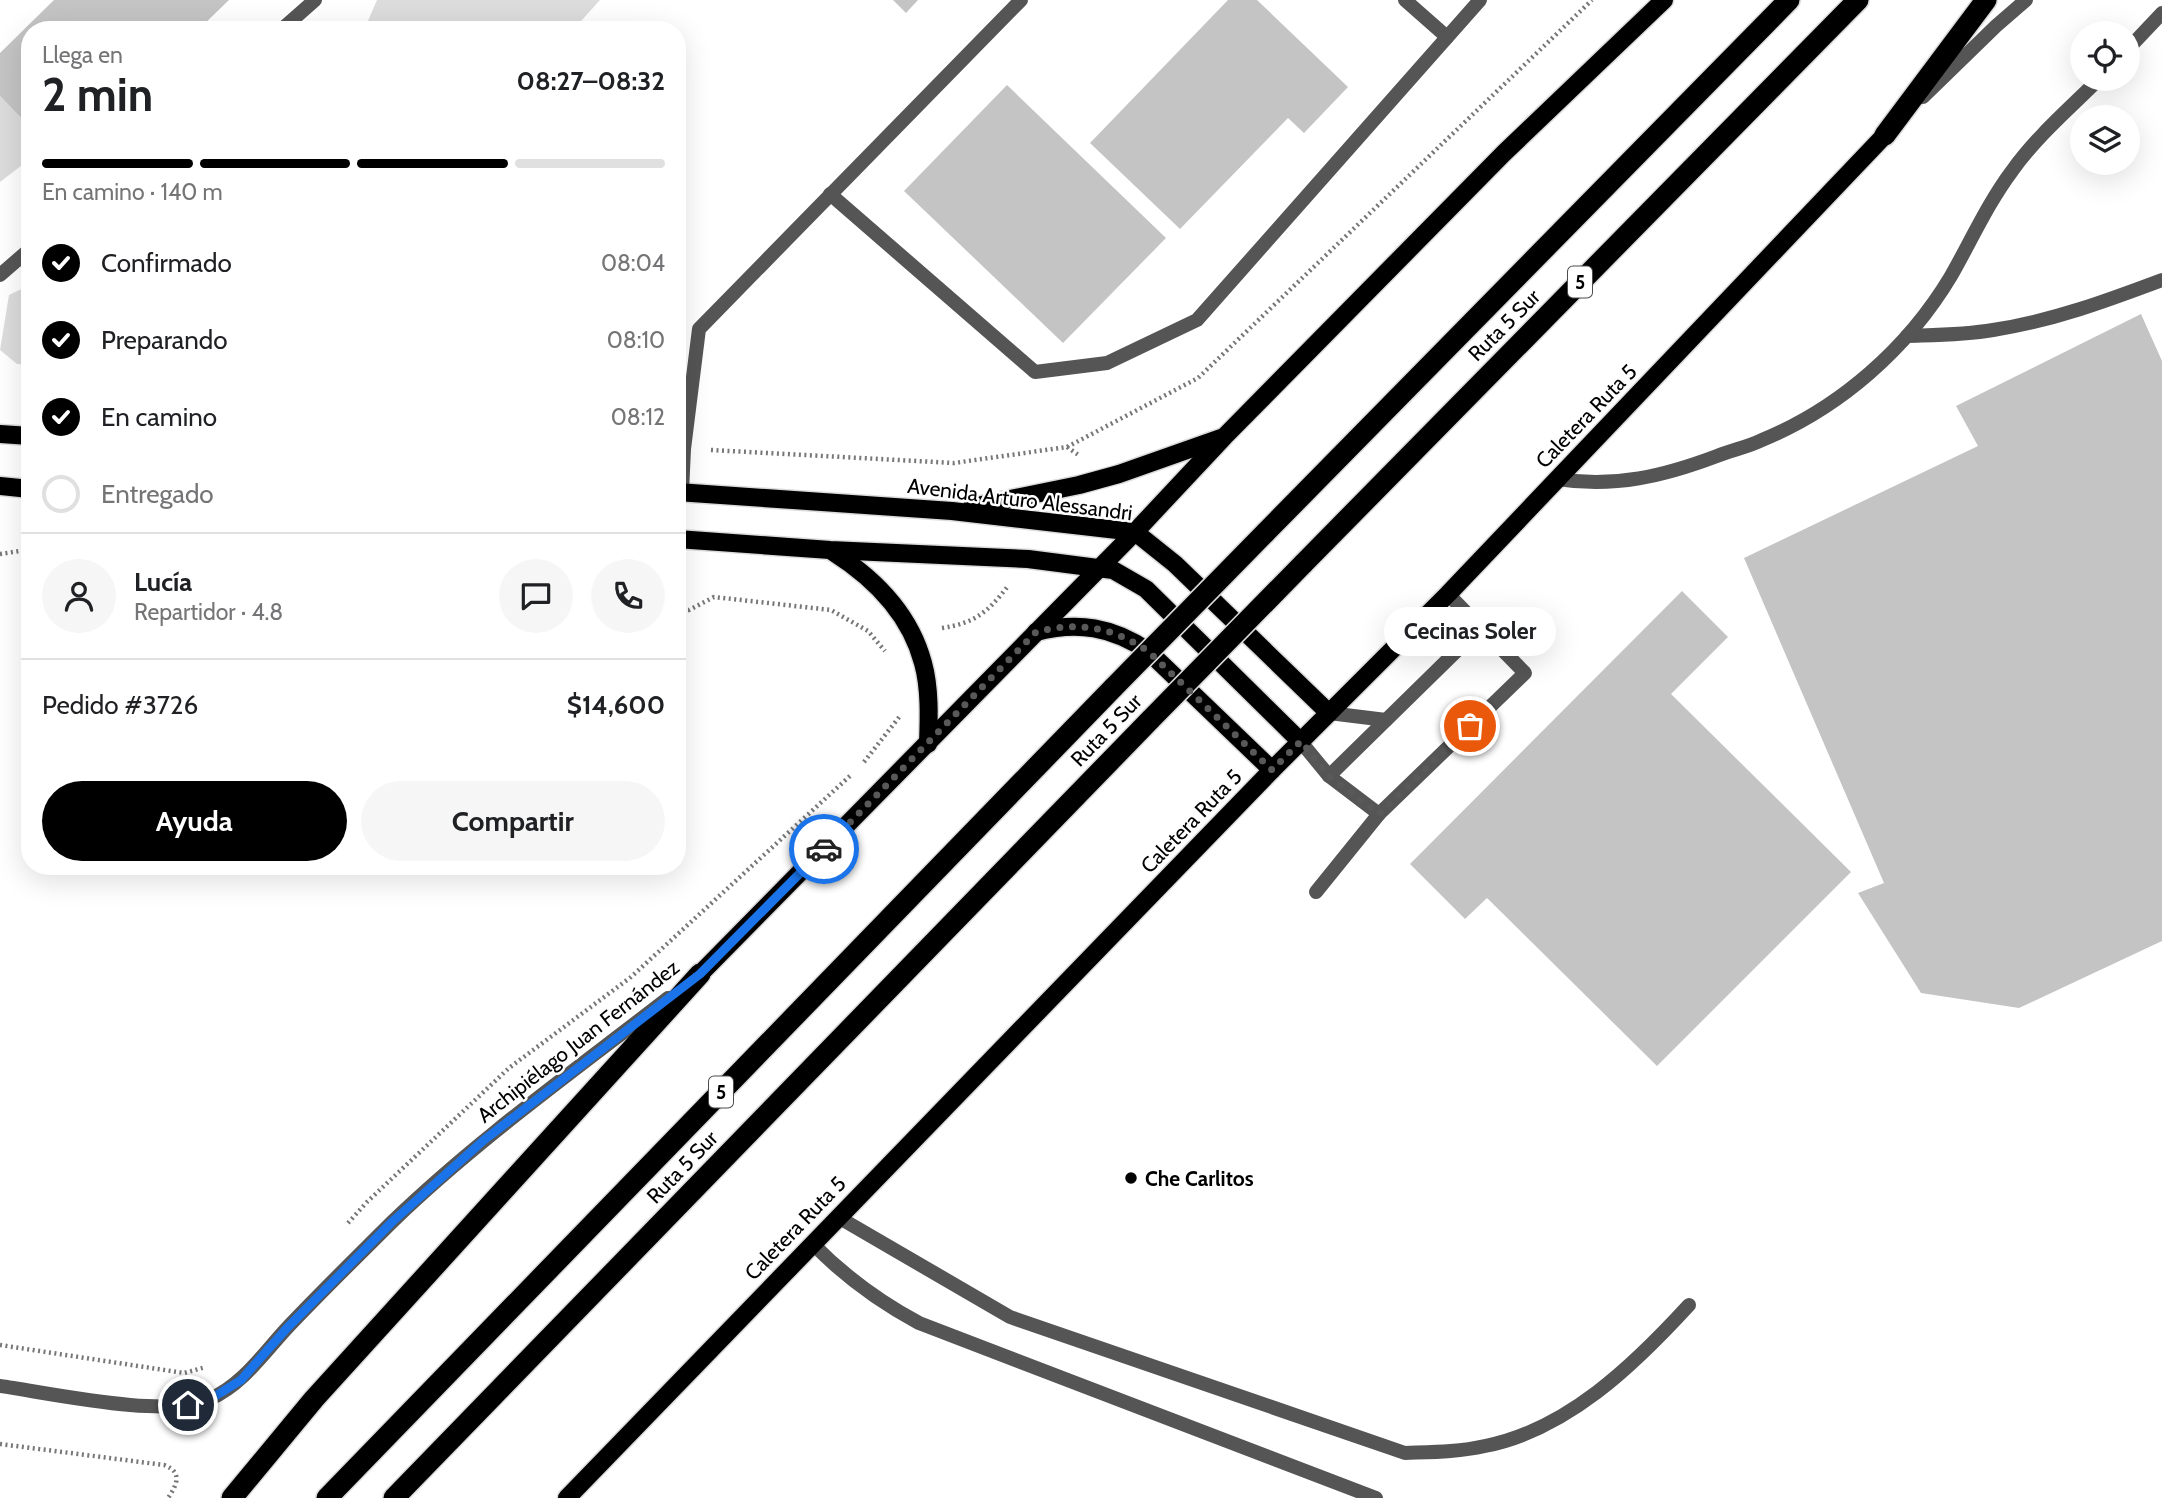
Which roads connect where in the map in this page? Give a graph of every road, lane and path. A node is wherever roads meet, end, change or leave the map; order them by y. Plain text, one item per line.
1 (316, 0) edge
2 (1021, 0) edge
3 (1405, 0) edge
4 (1480, 0) edge
5 (1591, 0) edge
6 (1664, 0) edge
7 (1789, 0) edge
8 (1858, 0) edge
9 (1986, 0) edge
10 (2026, 0) edge
11 (2162, 13) edge
12 (292, 21) edge
13 (2140, 36) edge
14 (1447, 37) junction
15 (2087, 91) edge
16 (1885, 135) junction
17 (831, 194) junction
18 (21, 257) edge
19 (0, 275) edge
20 (2162, 280) edge
21 (1907, 336) junction
22 (686, 433) edge
23 (0, 434) edge
24 (21, 435) edge
25 (1224, 437) junction
26 (1067, 447) junction
27 (686, 449) edge
28 (1119, 474) junction
29 (1557, 479) junction
30 (0, 486) edge
31 (21, 488) edge
32 (686, 492) edge
33 (952, 511) junction
34 (1135, 532) junction
35 (686, 540) edge
36 (830, 550) junction
37 (21, 551) edge
38 (0, 554) edge
39 (1101, 566) junction
40 (1448, 594) junction
41 (686, 610) edge
42 (1481, 627) junction
43 (1036, 632) junction
44 (893, 660) dead end
45 (903, 712) dead end
46 (1329, 713) junction
47 (1386, 720) junction
48 (1301, 741) junction
49 (928, 744) junction
50 (862, 765) dead end
51 (1272, 770) junction
52 (852, 774) dead end
53 (1329, 776) junction
54 (1379, 814) junction
55 (1316, 892) dead end
56 (700, 974) junction
57 (838, 1217) junction
58 (340, 1231) dead end
59 (812, 1243) junction
60 (1689, 1305) dead end
61 (0, 1345) edge
62 (214, 1364) dead end
63 (0, 1386) edge
64 (0, 1444) edge
65 (168, 1498) edge
66 (232, 1498) edge
67 (327, 1498) edge
68 (394, 1498) edge
69 (567, 1498) edge
70 (1376, 1498) edge

1 - 12 street
2 - 17 street
3 - 14 street
4 - 14 street
5 - 26 path
6 - 25 main road
7 - 67 highway, Ruta 5 Sur / 5, bridge
8 - 68 highway, Ruta 5 Sur / 5, bridge
9 - 16 highway
10 - 16 street, Caletera Ruta 5
11 - 13 street
14 - 17 street
15 - 21 street
16 - 29 main road, Caletera Ruta 5
17 - 22 street
18 - 19 street
20 - 21 street
21 - 29 street
23 - 24 main road
25 - 28 main road
25 - 34 main road
26 - 27 path
26 - 28 path
28 - 33 main road
29 - 40 main road, Caletera Ruta 5
30 - 31 main road
32 - 33 main road, Avenida Arturo Alessandri
33 - 34 main road, Avenida Arturo Alessandri
34 - 39 main road
34 - 46 main road, Avenida Arturo Alessandri
35 - 36 main road
36 - 39 main road
36 - 49 main road
37 - 38 path
39 - 43 main road
39 - 48 main road
40 - 42 street
40 - 46 main road, Caletera Ruta 5
41 - 44 path
42 - 47 street
42 - 54 street
43 - 49 main road
43 - 51 main road
45 - 50 path
46 - 47 street
46 - 48 main road, Caletera Ruta 5
47 - 53 street
48 - 51 main road, Caletera Ruta 5
48 - 53 street
49 - 56 main road
51 - 57 main road, Caletera Ruta 5
52 - 58 path
53 - 54 street
54 - 55 street
56 - 63 street, Archipiélago Juan Fernández
56 - 66 highway
57 - 59 main road, Caletera Ruta 5
57 - 60 street
59 - 69 main road, Caletera Ruta 5
59 - 70 street
61 - 62 path
64 - 65 path

